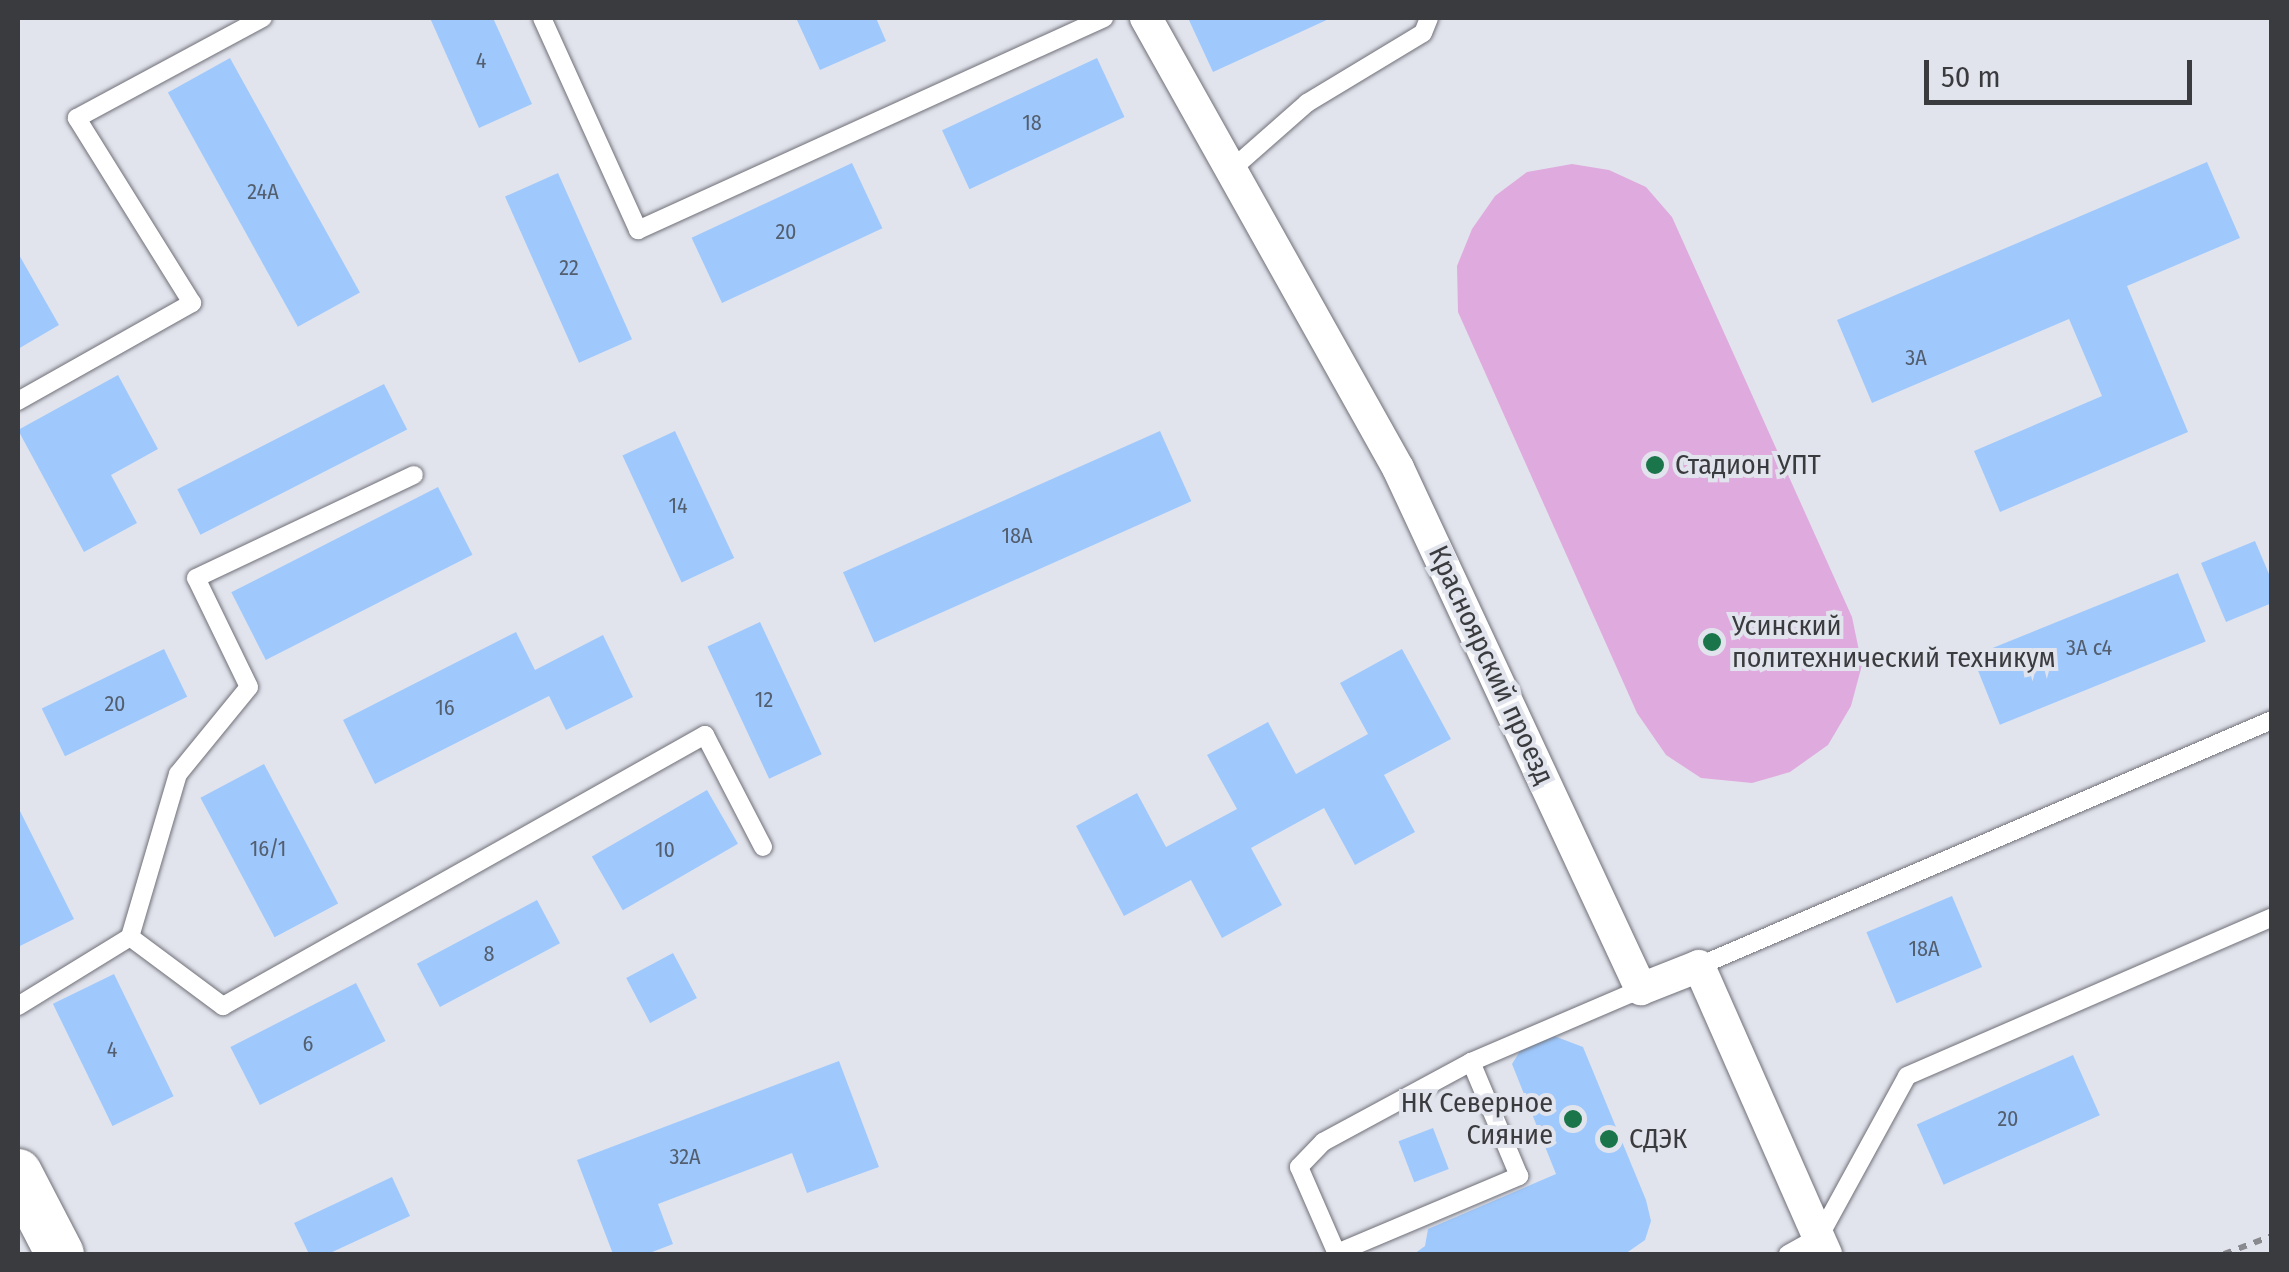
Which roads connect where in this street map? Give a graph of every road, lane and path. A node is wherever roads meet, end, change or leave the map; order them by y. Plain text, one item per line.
1 (263, 18) edge
2 (542, 18) edge
3 (1104, 18) edge
4 (1146, 18) edge
5 (1428, 18) edge
6 (1232, 170) junction
7 (18, 400) edge
8 (414, 476) dead end
9 (2272, 720) edge
10 (762, 847) dead end
11 (2272, 917) edge
12 (130, 937) junction
13 (1699, 966) junction
14 (1641, 989) junction
15 (18, 1006) edge
16 (1471, 1062) junction
17 (18, 1174) edge
18 (2272, 1236) edge
19 (1822, 1246) edge
20 (60, 1254) edge
21 (1337, 1254) edge
22 (1788, 1254) edge
23 (2224, 1254) edge

1 - 7 lane
2 - 3 lane
4 - 6 street, Красноярский проезд
5 - 6 lane
6 - 14 street, Красноярский проезд
8 - 12 lane
9 - 13 lane
10 - 12 lane
11 - 19 lane
12 - 15 lane
13 - 14 street
13 - 19 street
14 - 16 lane
16 - 21 lane
16 - 21 lane
17 - 20 street
18 - 23 path
19 - 22 lane

